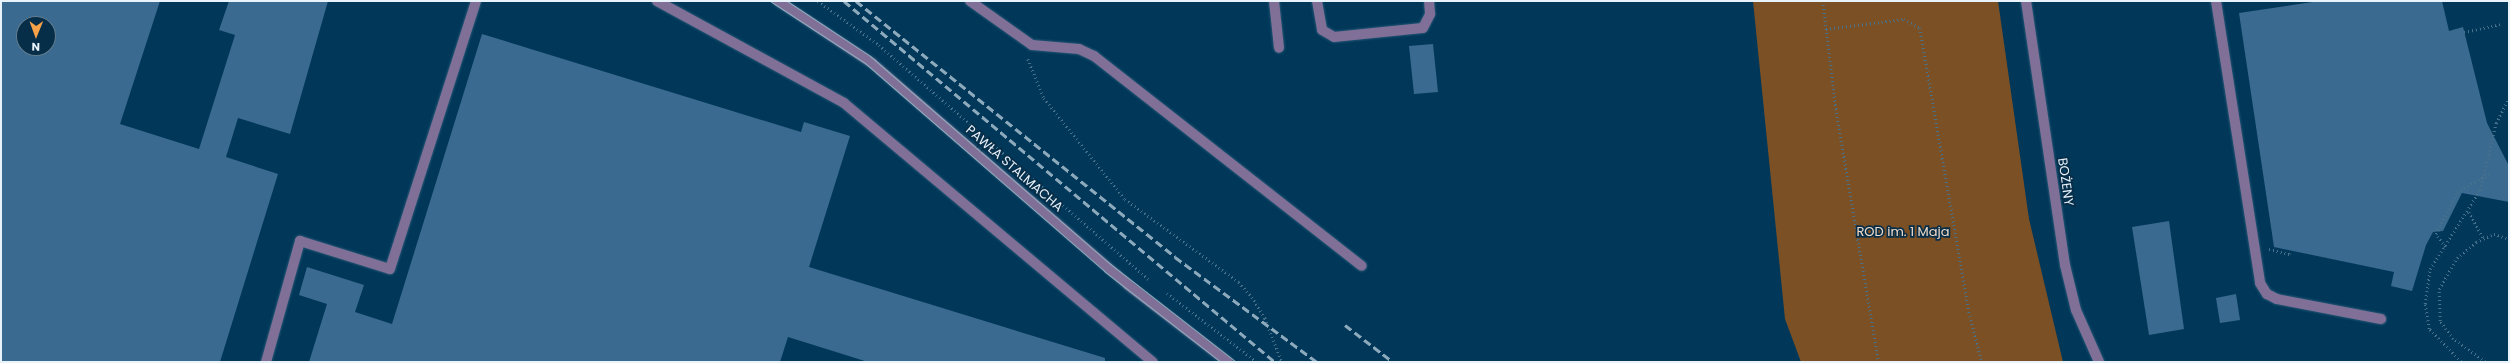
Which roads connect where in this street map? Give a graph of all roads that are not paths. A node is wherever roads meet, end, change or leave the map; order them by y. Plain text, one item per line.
1 (476, 1) edge
2 (657, 1) edge
3 (778, 1) edge
4 (970, 1) edge
5 (1274, 1) edge
6 (1317, 1) edge
7 (1429, 1) edge
8 (2026, 1) edge
9 (2216, 1) edge
10 (1279, 48) dead end
11 (1362, 266) dead end
12 (2381, 319) dead end
13 (266, 362) edge
14 (1153, 362) edge
15 (1228, 362) edge
16 (2099, 362) edge

1 - 13 street
2 - 14 street
3 - 15 street, PAWŁA STALMACHA
4 - 11 street
5 - 10 street
6 - 7 street
8 - 16 street, BOŻENY
9 - 12 street

